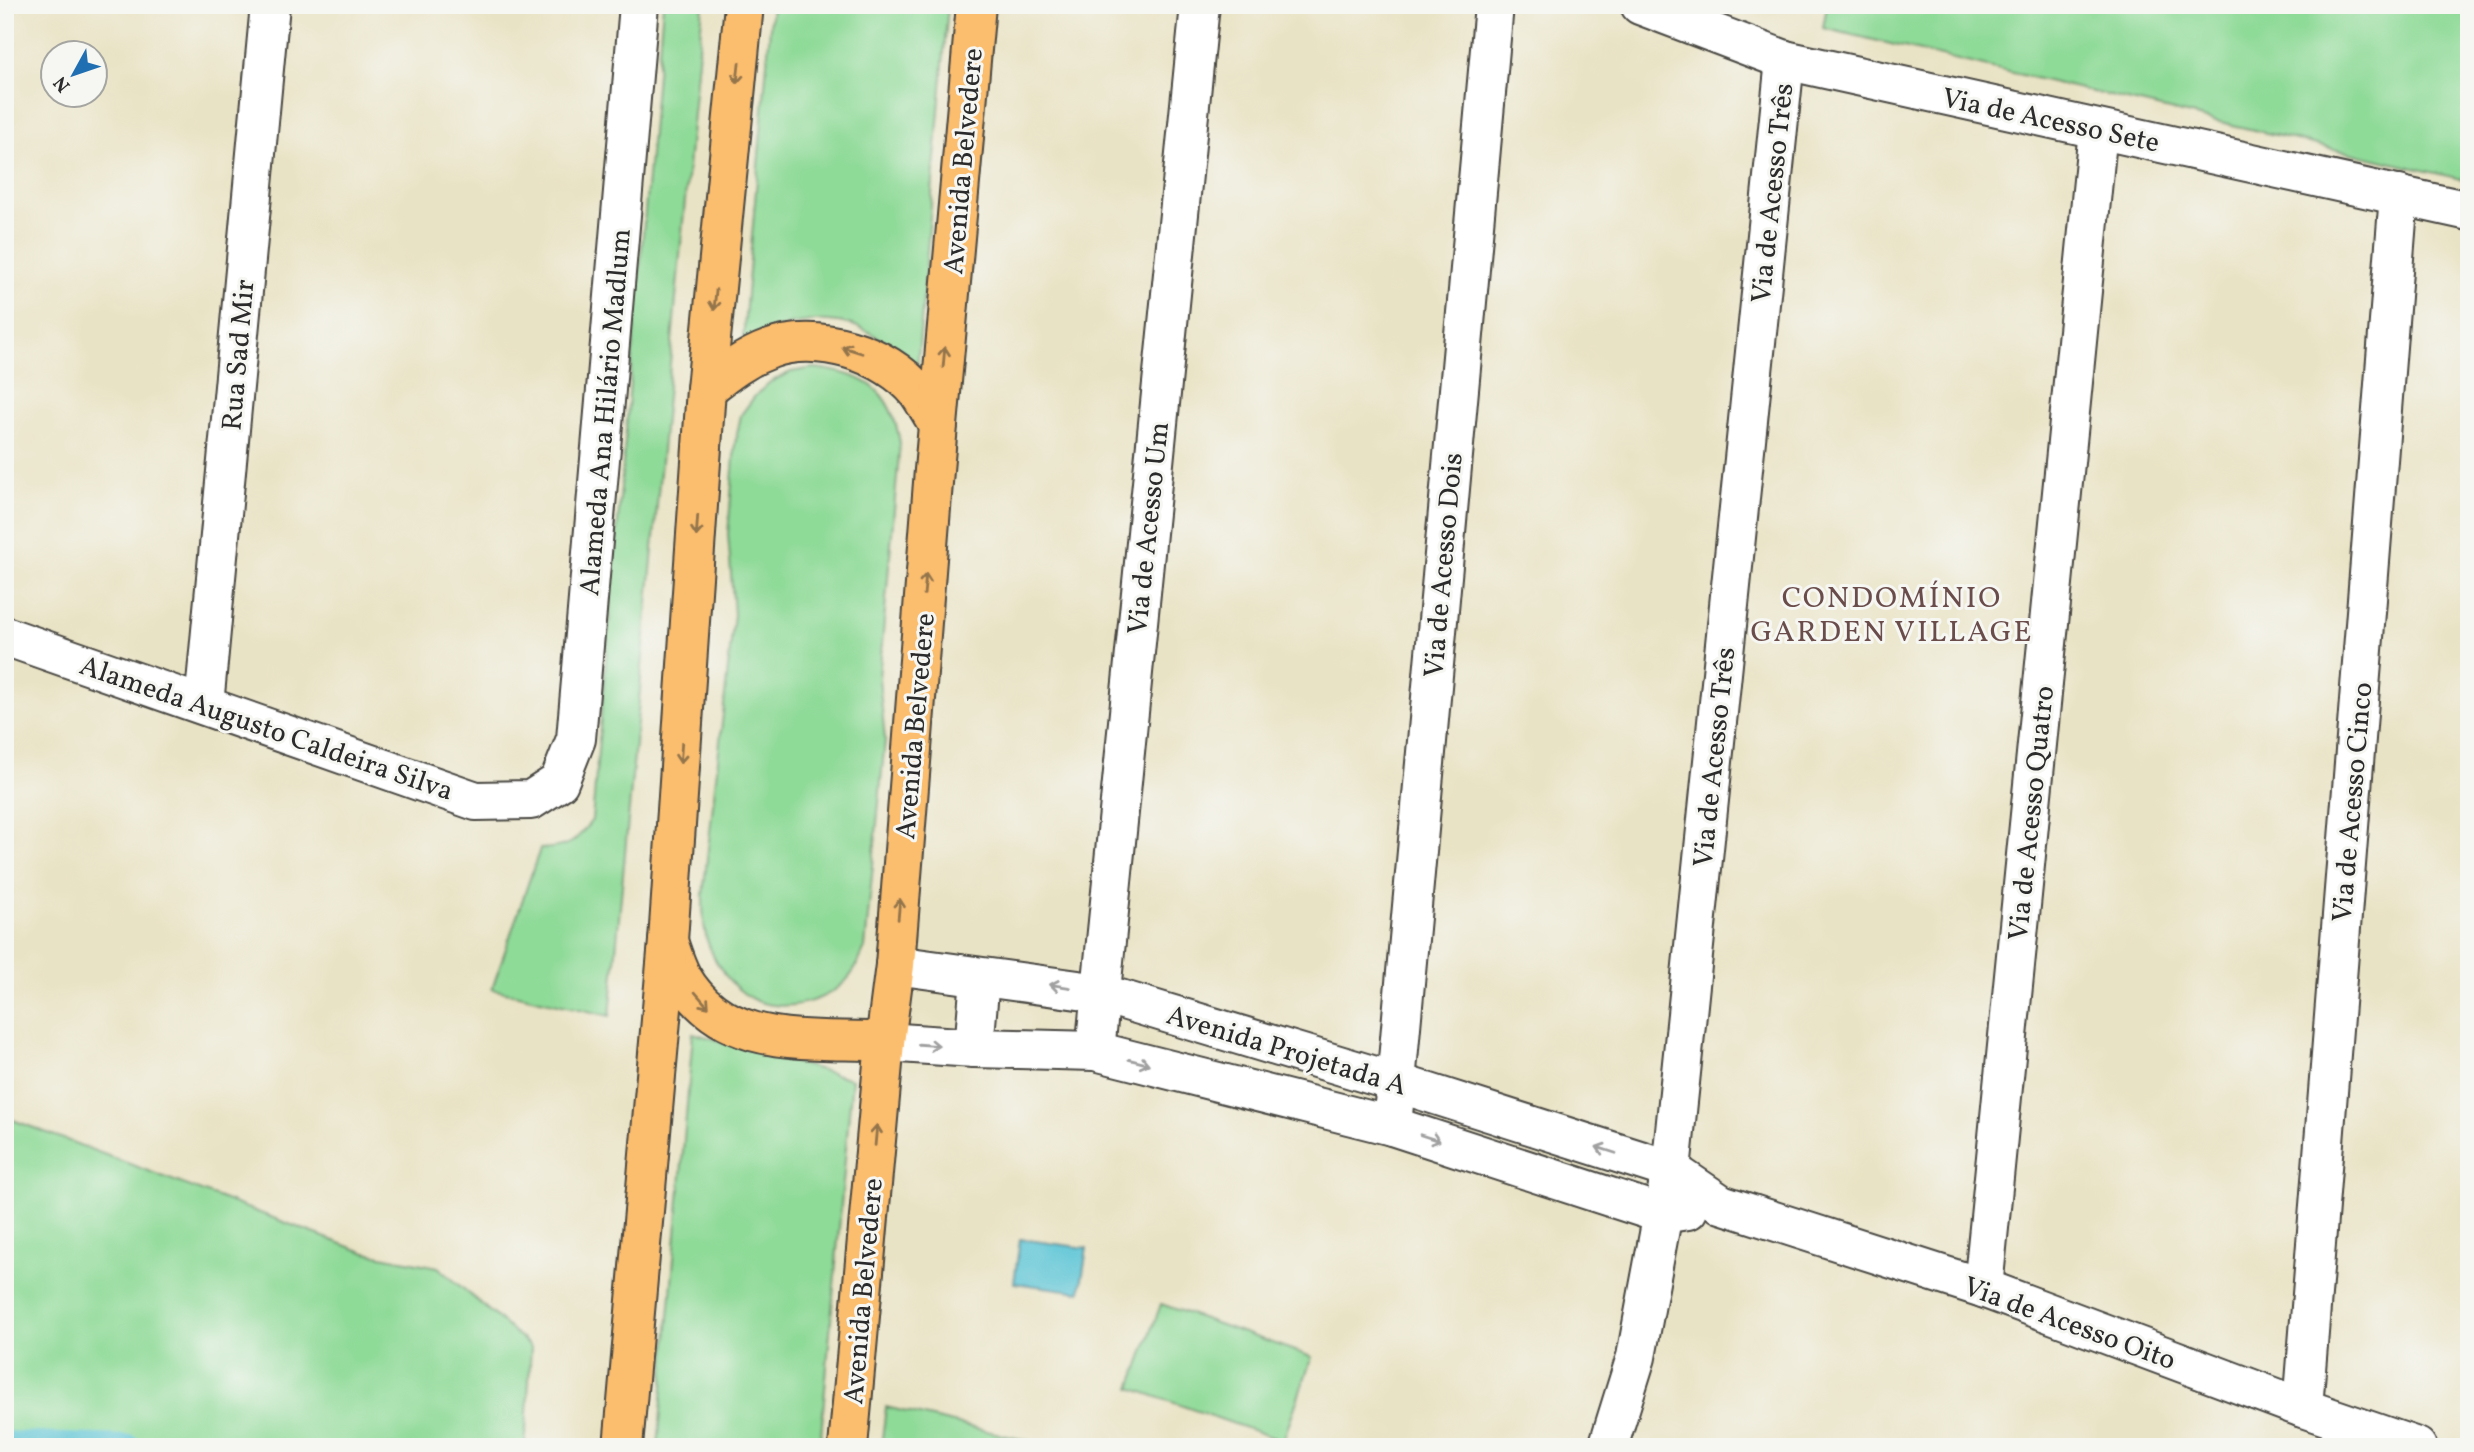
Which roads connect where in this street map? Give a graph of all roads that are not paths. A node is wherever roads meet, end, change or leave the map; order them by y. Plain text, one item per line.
1 (270, 5) edge
2 (639, 5) edge
3 (744, 5) edge
4 (976, 5) edge
5 (1200, 5) edge
6 (1494, 5) edge
7 (1640, 5) edge
8 (1785, 61) junction
9 (2098, 130) junction
10 (2399, 195) junction
11 (2469, 211) edge
12 (706, 389) junction
13 (938, 424) junction
14 (5, 636) edge
15 (204, 705) junction
16 (531, 800) joint
17 (667, 942) junction
18 (895, 965) junction
19 (980, 978) junction
20 (1100, 993) junction
21 (885, 1042) junction
22 (974, 1048) junction
23 (1096, 1051) junction
24 (1395, 1082) junction
25 (1392, 1126) junction
26 (1671, 1170) junction
27 (1721, 1204) junction
28 (1662, 1214) junction
29 (1983, 1288) junction
30 (2303, 1408) junction
31 (623, 1447) edge
32 (848, 1447) edge
33 (1608, 1447) edge
34 (2417, 1447) edge

1 - 15 street, Rua Sad Mir
2 - 16 street, Alameda Ana Hilário Madlum
3 -> 12 main road
13 -> 4 main road, Avenida Belvedere
5 - 20 street, Via de Acesso Um
6 - 24 street, Via de Acesso Dois
7 - 8 street, Via de Acesso Sete
8 - 9 street, Via de Acesso Sete
8 - 26 street, Via de Acesso Três
9 - 10 street, Via de Acesso Sete
9 - 29 street, Via de Acesso Quatro
10 - 11 street, Via de Acesso Sete
10 - 30 street, Via de Acesso Cinco
13 -> 12 main road
12 -> 17 main road
18 -> 13 main road, Avenida Belvedere
14 - 15 street, Alameda Augusto Caldeira Silva
15 - 16 street, Alameda Augusto Caldeira Silva
17 -> 21 main road
17 - 31 main road
18 - 19 street, Avenida Projetada A
18 - 21 main road, Avenida Belvedere
20 -> 19 street, Avenida Projetada A
19 - 22 street
20 - 23 street, Via de Acesso Um
20 - 24 street, Avenida Projetada A
21 -> 22 street, Avenida Projetada A
32 -> 21 main road, Avenida Belvedere
22 - 23 street, Avenida Projetada A
23 -> 25 street, Avenida Projetada A
24 - 25 street, Via de Acesso Dois
26 -> 24 street, Avenida Projetada A
25 -> 28 street, Avenida Projetada A
26 - 27 street, Via de Acesso Oito
26 - 28 street, Via de Acesso Três
27 - 28 street, Via de Acesso Oito
27 - 29 street, Via de Acesso Oito
28 - 33 street, Via de Acesso Três
29 - 30 street, Via de Acesso Oito
30 - 34 street, Via de Acesso Oito

